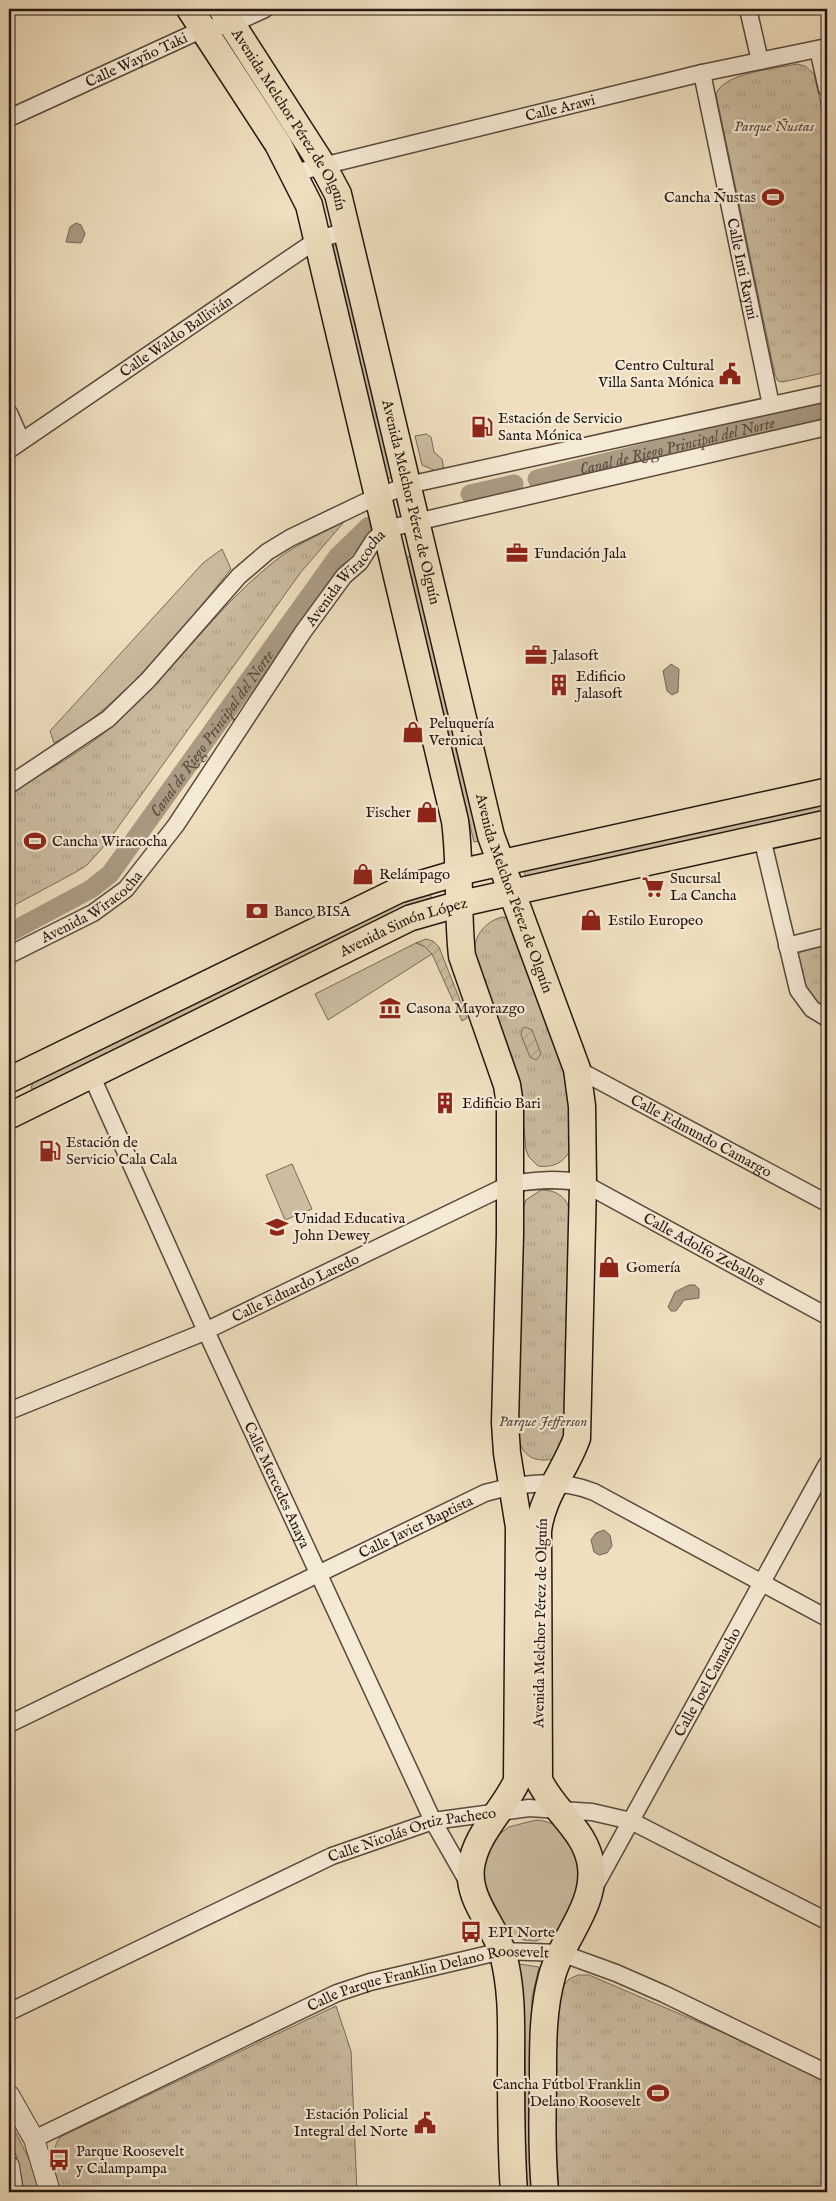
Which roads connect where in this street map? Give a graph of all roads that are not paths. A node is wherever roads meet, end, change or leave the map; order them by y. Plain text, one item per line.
1 (265, 9) edge
2 (748, 9) edge
3 (227, 16) edge
4 (196, 19) edge
5 (823, 48) edge
6 (760, 61) junction
7 (702, 73) junction
8 (827, 89) edge
9 (9, 118) edge
10 (323, 166) junction
11 (294, 173) junction
12 (348, 231) junction
13 (318, 239) junction
14 (827, 393) edge
15 (771, 405) junction
16 (9, 412) edge
17 (827, 427) edge
18 (15, 445) edge
19 (408, 485) junction
20 (377, 496) junction
21 (417, 521) junction
22 (386, 529) junction
23 (9, 785) edge
24 (827, 791) edge
25 (827, 823) edge
26 (762, 838) junction
27 (502, 863) junction
28 (460, 872) junction
29 (513, 893) junction
30 (459, 904) junction
31 (827, 936) edge
32 (787, 946) junction
33 (9, 955) edge
34 (827, 1018) edge
35 (577, 1069) junction
36 (92, 1077) junction
37 (9, 1078) edge
38 (17, 1112) edge
39 (584, 1183) junction
40 (510, 1184) junction
41 (827, 1202) edge
42 (827, 1316) edge
43 (206, 1331) junction
44 (9, 1411) edge
45 (827, 1464) edge
46 (553, 1483) junction
47 (512, 1485) junction
48 (319, 1573) junction
49 (763, 1582) junction
50 (827, 1618) edge
51 (9, 1724) edge
52 (556, 1808) junction
53 (498, 1812) junction
54 (433, 1821) junction
55 (631, 1821) junction
56 (471, 1888) junction
57 (588, 1899) junction
58 (827, 1921) edge
59 (502, 1952) junction
60 (561, 1953) junction
61 (9, 2012) edge
62 (827, 2073) edge
63 (9, 2095) edge
64 (34, 2139) junction
65 (9, 2166) edge
66 (13, 2192) edge
67 (50, 2192) edge
68 (514, 2192) edge
69 (545, 2192) edge

1 - 3 street, Calle Wayño Taki
2 - 6 street
3 - 4 street, Calle Wayño Taki
3 - 10 highway, Avenida Melchor Pérez de Olguín
4 - 9 street, Calle Wayño Taki
4 - 11 highway, Avenida Melchor Pérez de Olguín
5 - 6 street, Calle Arawi
5 - 8 street
6 - 7 street, Calle Arawi
7 - 10 street, Calle Arawi
7 - 15 street, Calle Inti Raymi
10 - 11 street, Calle Arawi
10 - 12 highway, Avenida Melchor Pérez de Olguín
11 - 13 highway, Avenida Melchor Pérez de Olguín
12 - 13 street, Calle Waldo Ballivián
12 - 19 highway, Avenida Melchor Pérez de Olguín
13 - 18 street, Calle Waldo Ballivián
13 - 20 highway, Avenida Melchor Pérez de Olguín
14 - 15 street
15 - 19 street
16 - 18 street
17 - 21 street, Avenida Wiracocha
19 - 20 street
19 - 21 highway, Avenida Melchor Pérez de Olguín
20 - 22 highway, Avenida Melchor Pérez de Olguín
20 - 23 street
21 - 22 street, Avenida Wiracocha
21 - 27 highway, Avenida Melchor Pérez de Olguín
22 - 28 highway, Avenida Melchor Pérez de Olguín
22 - 33 street, Avenida Wiracocha
24 - 27 main road, Avenida Simón López
25 - 26 main road, Avenida Simón López
26 - 29 main road, Avenida Simón López
26 - 32 street
27 - 28 main road, Avenida Simón López
27 - 29 highway, Avenida Melchor Pérez de Olguín
28 - 30 highway, Avenida Melchor Pérez de Olguín
28 - 37 main road, Avenida Simón López
29 - 30 main road, Avenida Simón López
29 - 35 highway, Avenida Melchor Pérez de Olguín
30 - 36 main road, Avenida Simón López
30 - 40 highway, Avenida Melchor Pérez de Olguín
31 - 32 street
32 - 34 street
35 - 39 highway, Avenida Melchor Pérez de Olguín
35 - 41 street, Calle Edmundo Camargo
36 - 38 main road, Avenida Simón López
36 - 43 street, Calle Mercedes Anaya
37 - 38 street
39 - 40 street, Calle Eduardo Laredo
39 - 42 street, Calle Adolfo Zeballos
39 - 46 highway, Avenida Melchor Pérez de Olguín
40 - 43 street, Calle Eduardo Laredo
40 - 47 highway, Avenida Melchor Pérez de Olguín
43 - 44 street, Calle Eduardo Laredo
43 - 48 street, Calle Mercedes Anaya
45 - 49 street, Calle Joel Camacho
46 - 47 street, Calle Javier Baptista
46 - 49 street, Calle Javier Baptista
46 - 52 highway, Avenida Melchor Pérez de Olguín
47 - 48 street, Calle Javier Baptista
47 - 53 highway, Avenida Melchor Pérez de Olguín
48 - 51 street, Calle Javier Baptista
48 - 54 street, Calle Mercedes Anaya
49 - 50 street, Calle Javier Baptista
49 - 55 street, Calle Joel Camacho
52 - 53 street, Calle Nicolás Ortiz Pacheco
52 - 55 street, Calle Nicolás Ortiz Pacheco
52 - 57 highway
53 - 54 street, Calle Nicolás Ortiz Pacheco
53 - 56 highway
54 - 56 street, Calle Mercedes Anaya
54 - 61 street, Calle Nicolás Ortiz Pacheco
55 - 57 street, Calle Joel Camacho
55 - 58 street, Calle Nicolás Ortiz Pacheco
56 - 59 highway
57 - 60 highway
59 - 60 street, Calle Parque Franklin Delano Roosevelt
59 - 64 street, Calle Parque Franklin Delano Roosevelt
59 - 68 highway
60 - 62 street, Calle Parque Franklin Delano Roosevelt
60 - 69 highway
63 - 64 street
64 - 67 street
65 - 66 street

